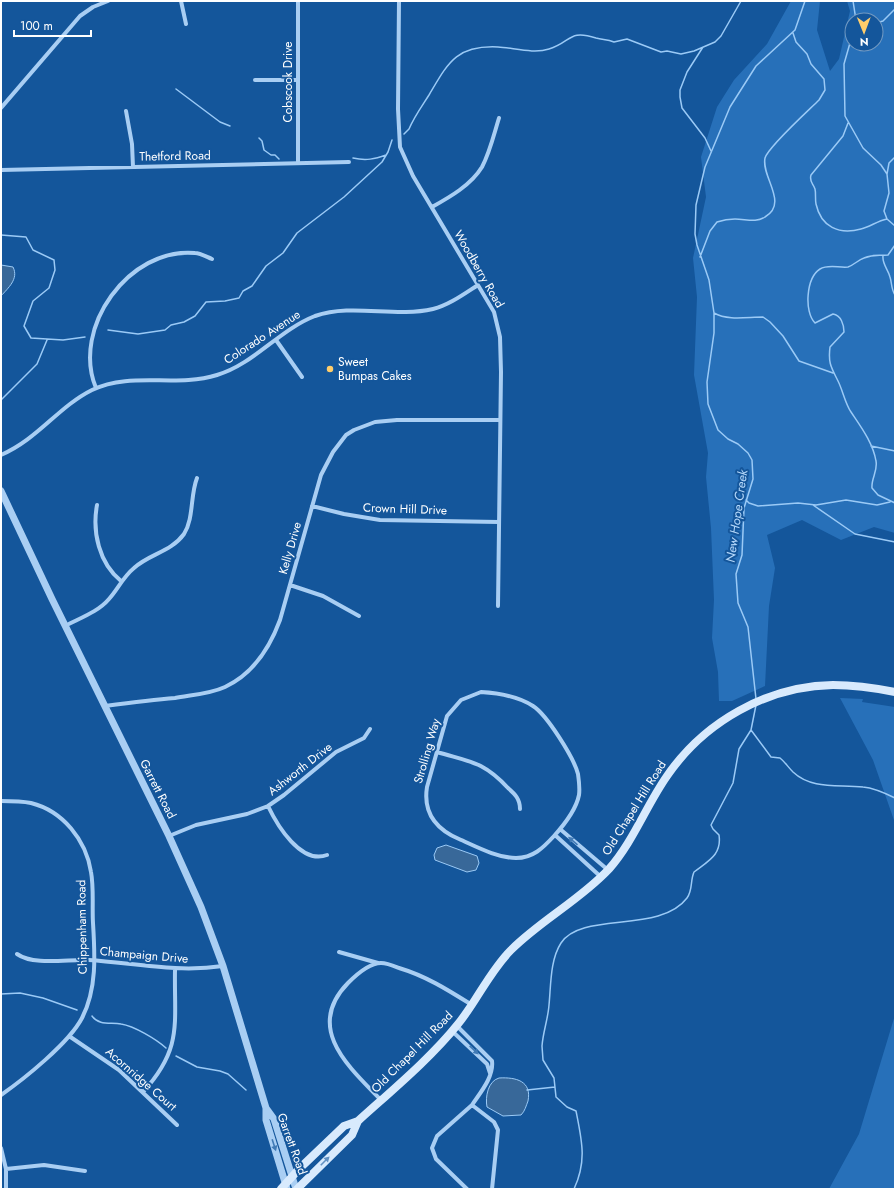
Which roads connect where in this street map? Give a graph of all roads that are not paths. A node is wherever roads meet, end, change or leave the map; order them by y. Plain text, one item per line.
1 (108, 1) edge
2 (181, 1) edge
3 (298, 1) edge
4 (399, 1) edge
5 (186, 24) dead end
6 (255, 80) dead end
7 (298, 80) junction
8 (1, 108) edge
9 (126, 111) dead end
10 (499, 118) dead end
11 (349, 162) dead end
12 (298, 163) junction
13 (133, 166) junction
14 (1, 170) edge
15 (432, 207) junction
16 (212, 259) dead end
17 (478, 284) junction
18 (276, 340) junction
19 (302, 377) dead end
20 (96, 388) junction
21 (500, 420) junction
22 (1, 456) edge
23 (197, 478) dead end
24 (1, 492) edge
25 (97, 505) dead end
26 (312, 506) junction
27 (499, 522) junction
28 (122, 581) junction
29 (290, 585) junction
30 (498, 606) dead end
31 (359, 616) dead end
32 (65, 626) junction
33 (895, 692) edge
34 (104, 706) junction
35 (370, 729) dead end
36 (437, 752) junction
37 (1, 801) edge
38 (268, 806) junction
39 (520, 809) dead end
40 (560, 829) junction
41 (555, 835) junction
42 (169, 836) junction
43 (584, 850) junction
44 (327, 855) dead end
45 (578, 856) junction
46 (608, 870) junction
47 (601, 877) junction
48 (339, 952) dead end
49 (17, 954) dead end
50 (94, 961) junction
51 (379, 963) junction
52 (223, 966) junction
53 (175, 970) junction
54 (472, 1005) junction
55 (454, 1029) junction
56 (70, 1036) junction
57 (490, 1073) junction
58 (143, 1092) junction
59 (1, 1095) edge
60 (381, 1100) junction
61 (472, 1105) junction
62 (266, 1108) junction
63 (358, 1121) junction
64 (177, 1125) dead end
65 (1, 1148) edge
66 (6, 1169) junction
67 (85, 1171) dead end
68 (292, 1176) junction
69 (285, 1187) edge
70 (6, 1189) edge
71 (297, 1189) edge
72 (467, 1189) edge
73 (492, 1189) edge

1 - 8 street
2 - 5 street
3 - 7 street, Cobscook Drive
4 - 15 street, Woodberry Road
6 - 7 street
7 - 12 street, Cobscook Drive
9 - 13 street
10 - 15 street
11 - 12 street, Thetford Road
12 - 13 street, Thetford Road
13 - 14 street, Thetford Road
15 - 17 street, Woodberry Road
16 - 20 street
17 - 18 street, Colorado Avenue
17 - 21 street, Woodberry Road
18 - 19 street
18 - 20 street, Colorado Avenue
20 - 22 street, Colorado Avenue
21 - 26 street, Kelly Drive
21 - 27 street, Woodberry Road
23 - 28 street
24 - 32 street, Garrett Road
25 - 28 street
26 - 27 street, Crown Hill Drive
26 - 29 street, Kelly Drive
27 - 30 street, Woodberry Road
28 - 32 street
29 - 31 street
29 - 34 street, Kelly Drive
32 - 34 street, Garrett Road
33 - 46 main road, Old Chapel Hill Road
34 - 42 street, Garrett Road
35 - 38 street, Ashworth Drive
36 - 39 street
36 - 40 street, Strolling Way
36 - 41 street, Strolling Way
37 - 50 street, Chippenham Road
38 - 42 street, Ashworth Drive
38 - 44 street
40 - 41 street, Strolling Way
43 -> 40 street
41 - 45 street
42 - 52 street, Garrett Road
43 - 45 street
43 - 46 street
45 - 47 street
46 - 47 main road, Old Chapel Hill Road
47 - 54 main road, Old Chapel Hill Road
48 - 51 street
49 - 50 street, Champaign Drive
50 - 53 street, Champaign Drive
50 - 56 street, Chippenham Road
51 - 54 street
51 - 60 street
52 - 53 street, Champaign Drive
52 - 62 street, Garrett Road
53 - 58 street
54 - 55 main road, Old Chapel Hill Road
55 -> 57 street
55 - 57 street
55 - 60 main road, Old Chapel Hill Road
56 - 58 street, Acornridge Court
56 - 59 street, Chippenham Road
57 - 61 street
58 - 64 street, Acornridge Court
60 - 63 main road, Old Chapel Hill Road
61 - 72 street
61 - 73 street
62 - 68 street, Garrett Road
62 -> 69 street, Garrett Road
63 - 68 main road, Old Chapel Hill Road
71 -> 63 main road, Old Chapel Hill Road
65 - 66 street
66 - 67 street
66 - 70 street
68 - 69 main road, Old Chapel Hill Road
68 - 71 street, Garrett Road

